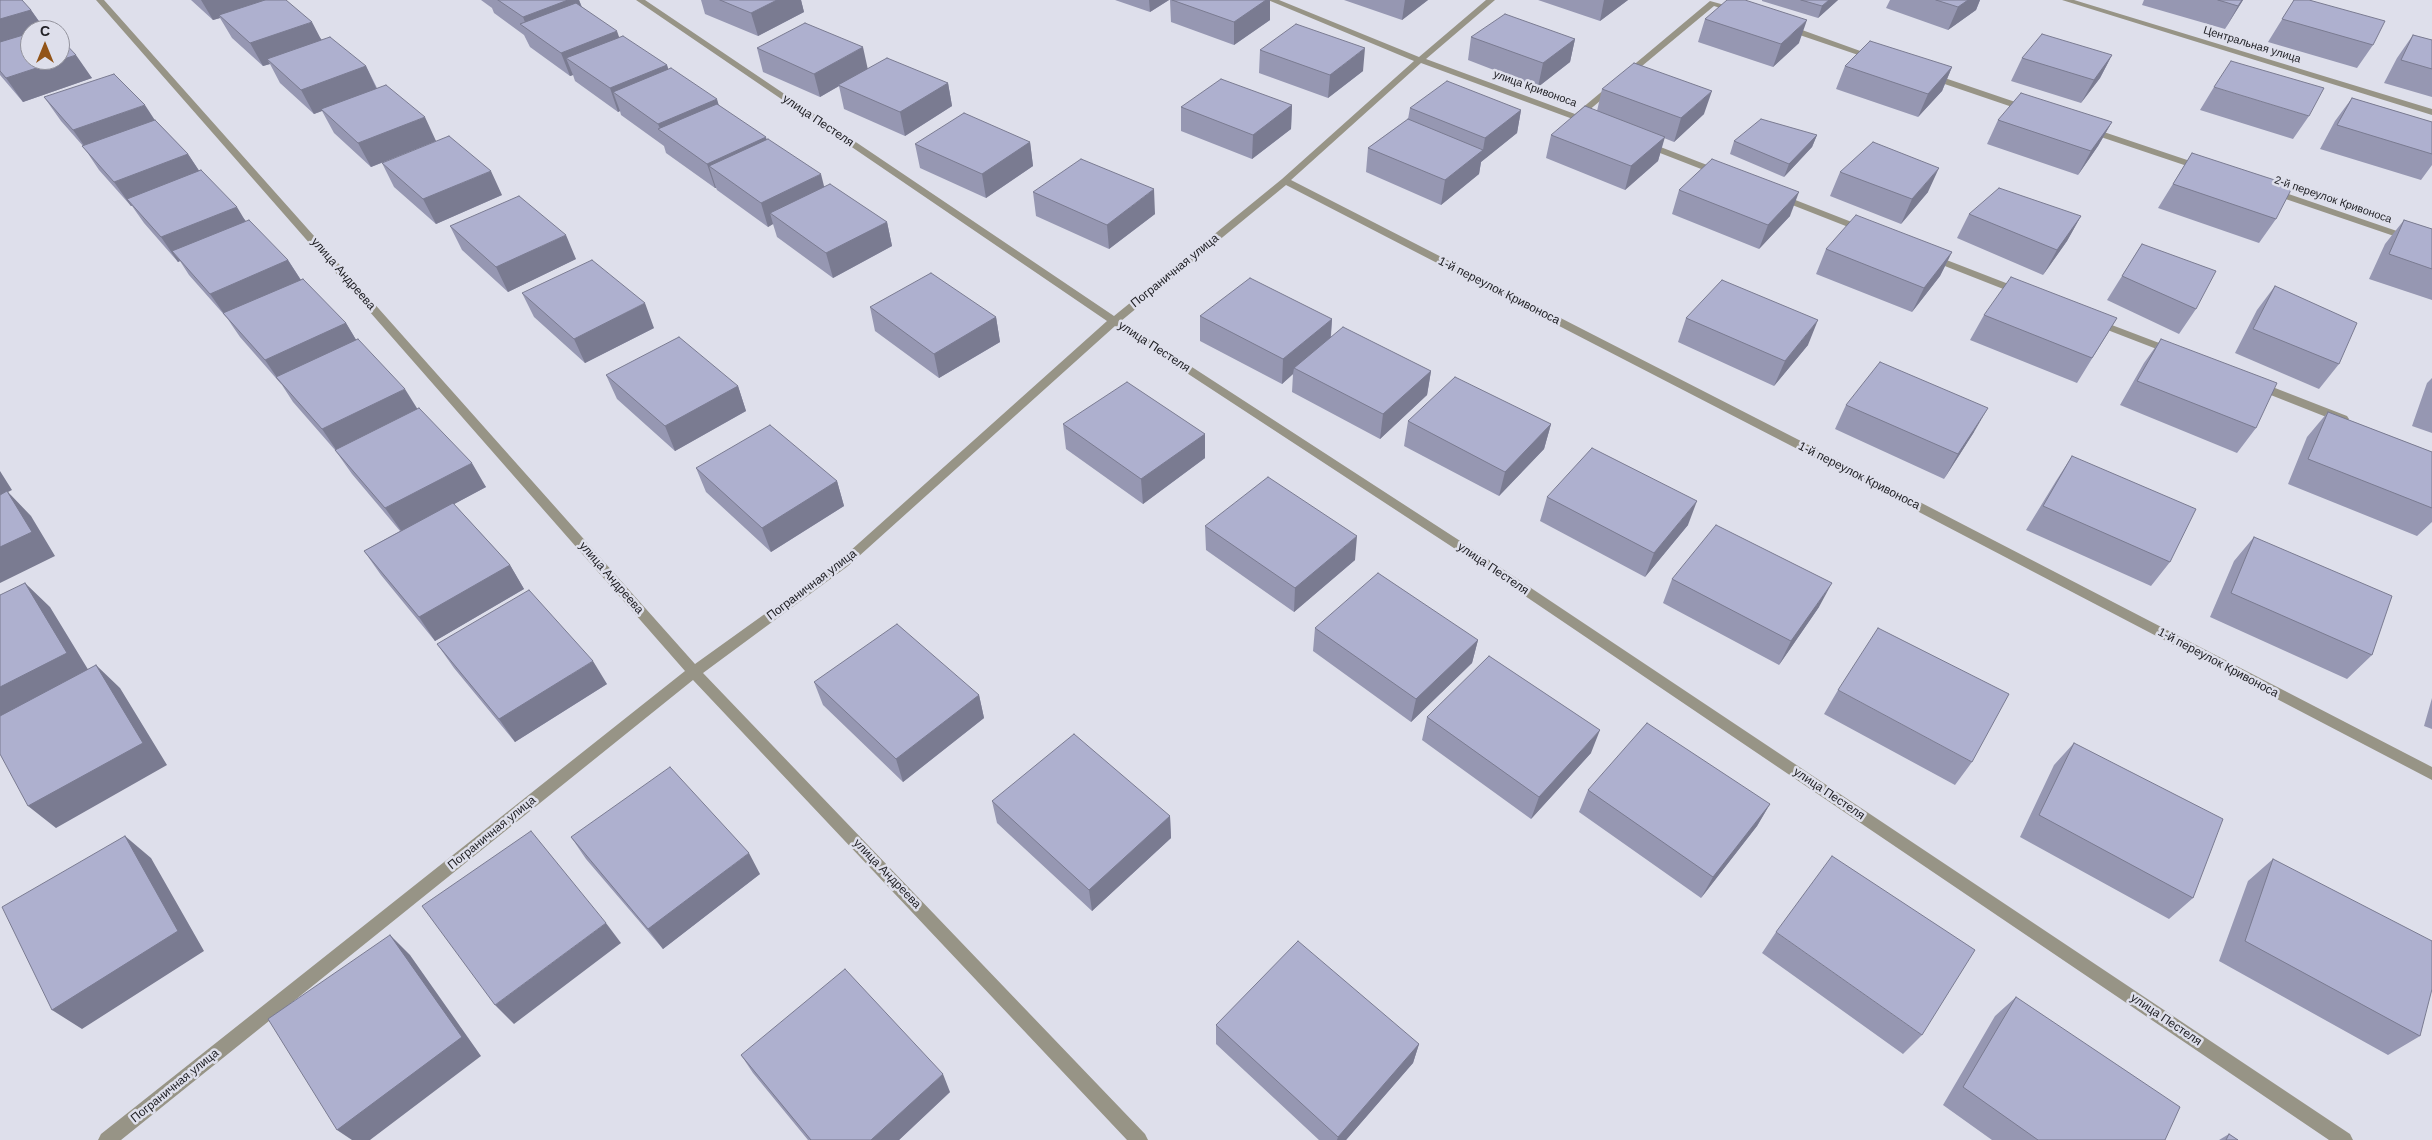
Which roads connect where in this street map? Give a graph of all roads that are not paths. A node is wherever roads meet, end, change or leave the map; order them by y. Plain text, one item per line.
1 (100, 0) edge
2 (640, 0) edge
3 (1272, 0) edge
4 (1492, 0) edge
5 (2066, 0) edge
6 (1741, 13) edge
7 (1779, 26) edge
8 (1420, 60) junction
9 (1883, 61) edge
10 (1921, 73) edge
11 (2035, 112) edge
12 (2432, 112) edge
13 (1576, 117) junction
14 (1604, 128) edge
15 (2082, 128) edge
16 (1631, 138) edge
17 (2214, 172) edge
18 (1723, 175) edge
19 (1285, 181) junction
20 (2262, 188) edge
21 (1769, 193) edge
22 (1870, 233) edge
23 (2432, 246) edge
24 (1926, 254) edge
25 (2027, 294) edge
26 (2082, 316) edge
27 (1114, 321) junction
28 (2184, 356) edge
29 (2248, 382) edge
30 (2349, 422) edge
31 (694, 672) junction
32 (2432, 774) edge
33 (108, 1140) edge
34 (1139, 1140) edge
35 (2344, 1140) edge

1 - 31 street, улица Андреева
2 - 27 street, улица Пестеля
3 - 8 street, улица Кривоноса
4 - 8 street, Пограничная улица
5 - 12 street, Центральная улица
6 - 13 street
7 - 9 street
8 - 13 street, улица Кривоноса
8 - 19 street, Пограничная улица
10 - 11 street
13 - 14 street, улица Кривоноса
15 - 17 street
16 - 18 street
19 - 27 street, Пограничная улица
19 - 32 street, 1-й переулок Кривоноса
20 - 23 street, 2-й переулок Кривоноса
21 - 22 street
24 - 25 street
26 - 28 street
27 - 31 street, Пограничная улица
27 - 35 street, улица Пестеля
29 - 30 street
31 - 33 street, Пограничная улица
31 - 34 street, улица Андреева

